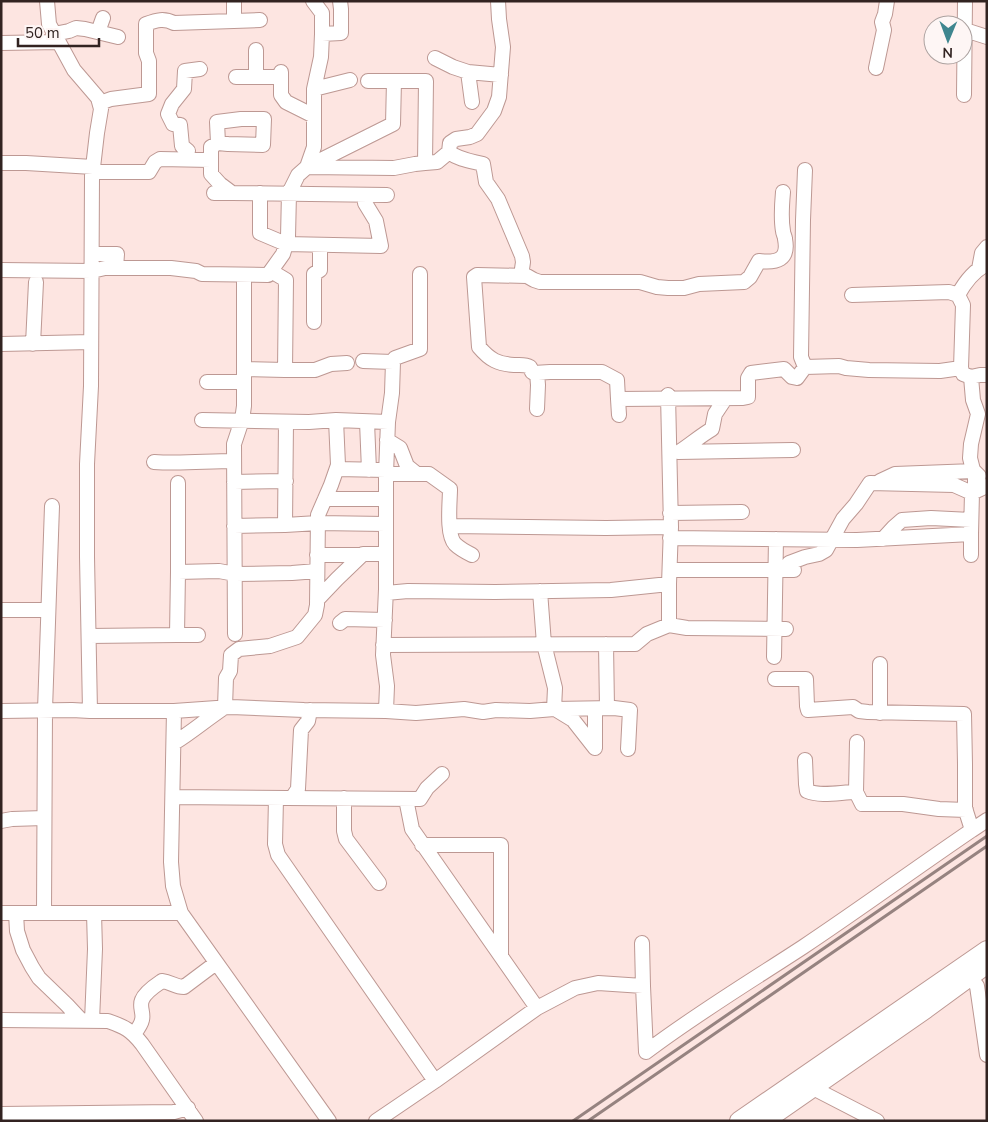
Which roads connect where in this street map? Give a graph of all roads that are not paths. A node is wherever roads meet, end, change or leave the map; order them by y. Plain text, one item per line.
1 (47, 1) edge
2 (234, 1) edge
3 (313, 1) edge
4 (498, 1) edge
5 (887, 1) edge
6 (965, 1) edge
7 (340, 8) edge
8 (322, 13) junction
9 (965, 15) edge
10 (103, 18) dead end
11 (260, 20) dead end
12 (234, 21) junction
13 (98, 32) junction
14 (973, 33) edge
15 (322, 34) junction
16 (118, 37) dead end
17 (987, 37) edge
18 (56, 38) junction
19 (1, 43) edge
20 (256, 50) dead end
21 (435, 58) dead end
22 (964, 65) edge
23 (876, 68) dead end
24 (200, 69) dead end
25 (468, 72) junction
26 (501, 75) junction
27 (236, 76) dead end
28 (256, 76) junction
29 (350, 80) dead end
30 (368, 81) dead end
31 (394, 81) junction
32 (314, 89) junction
33 (964, 95) dead end
34 (472, 102) dead end
35 (100, 103) junction
36 (314, 116) junction
37 (470, 137) junction
38 (213, 150) junction
39 (188, 151) junction
40 (449, 152) junction
41 (176, 160) junction
42 (471, 161) junction
43 (425, 163) junction
44 (1, 164) edge
45 (307, 167) junction
46 (92, 170) junction
47 (806, 170) dead end
48 (783, 192) dead end
49 (214, 193) dead end
50 (232, 193) junction
51 (260, 193) junction
52 (289, 193) junction
53 (365, 195) junction
54 (387, 195) dead end
55 (286, 244) junction
56 (320, 245) junction
57 (987, 247) edge
58 (92, 254) junction
59 (983, 267) edge
60 (116, 268) junction
61 (1, 270) edge
62 (92, 271) junction
63 (271, 271) junction
64 (420, 274) dead end
65 (244, 275) junction
66 (521, 276) junction
67 (36, 282) dead end
68 (852, 295) dead end
69 (958, 295) junction
70 (314, 322) dead end
71 (91, 342) junction
72 (1, 344) edge
73 (33, 344) junction
74 (363, 362) dead end
75 (393, 362) junction
76 (347, 363) dead end
77 (805, 367) junction
78 (285, 370) junction
79 (536, 373) junction
80 (966, 373) junction
81 (987, 375) edge
82 (244, 376) junction
83 (208, 382) dead end
84 (668, 397) junction
85 (725, 398) junction
86 (618, 399) junction
87 (538, 409) dead end
88 (982, 411) edge
89 (619, 415) dead end
90 (202, 420) dead end
91 (242, 420) junction
92 (336, 420) junction
93 (286, 422) junction
94 (367, 422) junction
95 (388, 422) junction
96 (386, 440) junction
97 (793, 450) dead end
98 (674, 453) junction
99 (234, 461) junction
100 (154, 462) dead end
101 (337, 469) junction
102 (370, 470) junction
103 (974, 471) junction
104 (386, 472) junction
105 (417, 474) junction
106 (987, 480) edge
107 (286, 481) junction
108 (234, 482) junction
109 (178, 483) dead end
110 (874, 483) junction
111 (987, 486) edge
112 (972, 493) junction
113 (325, 498) junction
114 (386, 499) junction
115 (52, 506) dead end
116 (742, 512) dead end
117 (972, 520) junction
118 (318, 523) junction
119 (385, 524) junction
120 (285, 525) junction
121 (234, 526) junction
122 (450, 526) junction
123 (670, 526) junction
124 (971, 534) junction
125 (776, 539) junction
126 (883, 539) junction
127 (832, 540) junction
128 (318, 554) junction
129 (386, 554) junction
130 (472, 555) dead end
131 (972, 555) dead end
132 (362, 556) junction
133 (670, 570) junction
134 (785, 570) junction
135 (317, 571) junction
136 (178, 572) junction
137 (235, 574) junction
138 (670, 584) junction
139 (540, 591) junction
140 (386, 593) junction
141 (317, 600) junction
142 (1, 610) edge
143 (48, 610) junction
144 (385, 620) junction
145 (340, 623) dead end
146 (669, 625) junction
147 (780, 629) junction
148 (235, 634) dead end
149 (177, 635) junction
150 (198, 635) dead end
151 (89, 636) junction
152 (544, 644) junction
153 (606, 644) junction
154 (383, 645) junction
155 (774, 657) dead end
156 (880, 664) dead end
157 (775, 679) dead end
158 (225, 707) junction
159 (601, 708) junction
160 (554, 709) junction
161 (45, 710) junction
162 (292, 710) junction
163 (310, 710) junction
164 (1, 711) edge
165 (90, 711) junction
166 (174, 711) junction
167 (386, 711) junction
168 (880, 713) junction
169 (301, 730) junction
170 (857, 742) dead end
171 (174, 743) junction
172 (628, 750) dead end
173 (805, 760) dead end
174 (442, 774) dead end
175 (856, 792) junction
176 (173, 797) junction
177 (276, 798) junction
178 (292, 798) junction
179 (344, 798) junction
180 (406, 799) junction
181 (966, 810) junction
182 (44, 818) junction
183 (987, 820) edge
184 (1, 821) edge
185 (972, 830) junction
186 (422, 845) junction
187 (379, 883) dead end
188 (1, 913) edge
189 (16, 913) junction
190 (44, 913) junction
191 (94, 913) junction
192 (181, 913) junction
193 (642, 943) dead end
194 (987, 950) edge
195 (501, 955) junction
196 (216, 963) junction
197 (987, 964) edge
198 (970, 977) junction
199 (643, 986) junction
200 (538, 1008) junction
201 (1, 1020) edge
202 (86, 1021) junction
203 (134, 1034) junction
204 (987, 1055) edge
205 (435, 1081) junction
206 (809, 1082) junction
207 (188, 1108) junction
208 (1, 1114) edge
209 (174, 1116) edge
210 (24, 1117) edge
211 (95, 1117) edge
212 (196, 1121) edge
213 (328, 1121) edge
214 (376, 1121) edge
215 (739, 1121) edge
216 (765, 1121) edge
217 (877, 1121) edge

1 - 18 street
2 - 12 street
3 - 8 street
4 - 26 street
5 - 23 street
6 - 9 street
7 - 8 street
7 - 15 street
8 - 15 street
10 - 13 street
11 - 12 street
12 - 35 street
13 - 16 street
13 - 18 street
14 - 17 street
15 - 32 street
18 - 19 street
18 - 35 street
20 - 28 street
21 - 25 street
22 - 33 street
24 - 39 street
25 - 26 street
25 - 34 street
26 - 37 street
27 - 28 street
28 - 36 street
29 - 32 street
30 - 31 street
31 - 43 street
31 - 45 street
32 - 36 street
35 - 46 street
36 - 45 street
37 - 40 street
37 - 42 street
38 - 39 street
38 - 41 street
38 - 50 street
39 - 41 street
40 - 42 street
40 - 43 street
41 - 46 street
42 - 66 street
43 - 45 street
44 - 46 street
45 - 52 street
46 - 58 street
47 - 77 street
48 - 66 street
49 - 50 street
50 - 51 street
51 - 52 street
51 - 55 street
52 - 53 street
52 - 55 street
53 - 54 street
53 - 56 street
55 - 56 street
55 - 63 street
56 - 70 street
57 - 59 street
58 - 60 street
58 - 62 street
59 - 69 street
60 - 62 street
60 - 65 street
61 - 62 street
62 - 71 street
63 - 65 street
63 - 78 street
64 - 75 street
65 - 82 street
66 - 79 street
67 - 73 street
68 - 69 street
69 - 80 street
71 - 73 street
71 - 151 street
72 - 73 street
74 - 75 street
75 - 95 street
76 - 78 street
77 - 80 street
77 - 85 street
78 - 82 street
79 - 86 street
79 - 87 street
80 - 81 street
80 - 88 street
82 - 83 street
82 - 91 street
84 - 85 street
84 - 86 street
84 - 98 street
85 - 98 street
86 - 89 street
88 - 103 street
90 - 91 street
91 - 93 street
91 - 99 street
92 - 93 street
92 - 94 street
92 - 101 street
93 - 107 street
94 - 95 street
94 - 102 street
95 - 96 street
96 - 104 street
96 - 105 street
97 - 98 street
98 - 123 street
99 - 100 street
99 - 108 street
101 - 102 street
101 - 113 street
102 - 104 street
103 - 106 street
103 - 110 street
103 - 112 street
104 - 105 street
104 - 114 street
105 - 122 street
107 - 108 street
107 - 120 street
108 - 121 street
109 - 136 street
110 - 112 street
110 - 127 street
111 - 112 street
112 - 117 street
113 - 114 street
113 - 118 street
114 - 119 street
115 - 143 street
116 - 123 street
117 - 124 street
117 - 126 street
118 - 119 street
118 - 120 street
118 - 128 street
119 - 129 street
120 - 121 street
121 - 137 street
122 - 123 street
122 - 130 street
123 - 125 street
123 - 133 street
124 - 126 street
124 - 131 street
125 - 127 street
125 - 134 street
126 - 127 street
127 - 134 street
128 - 132 street
128 - 135 street
129 - 132 street
129 - 140 street
132 - 141 street
133 - 134 street
133 - 138 street
134 - 147 street
135 - 137 street
135 - 141 street
136 - 137 street
136 - 149 street
137 - 148 street
138 - 139 street
138 - 146 street
139 - 140 street
139 - 152 street
140 - 144 street
141 - 158 street
142 - 143 street
143 - 161 street
144 - 145 street
144 - 154 street
146 - 147 street
146 - 153 street
147 - 155 street
149 - 150 street
149 - 151 street
151 - 165 street
152 - 153 street
152 - 154 street
152 - 160 street
153 - 159 street
154 - 167 street
156 - 168 street
157 - 168 street
158 - 162 street
158 - 166 street
158 - 171 street
159 - 160 street
159 - 160 street
159 - 172 street
160 - 167 street
161 - 164 street
161 - 165 street
161 - 182 street
162 - 163 street
162 - 169 street
163 - 167 street
163 - 169 street
165 - 166 street
166 - 171 street
168 - 181 street
169 - 178 street
170 - 175 street
171 - 176 street
173 - 175 street
174 - 180 street
175 - 181 street
176 - 177 street
176 - 192 street
177 - 178 street
177 - 205 street
178 - 179 street
179 - 180 street
179 - 187 street
180 - 186 street
181 - 185 street
182 - 184 street
182 - 190 street
183 - 185 street
185 - 199 street
186 - 195 street
186 - 195 street
188 - 189 street
189 - 190 street
189 - 202 street
190 - 191 street
191 - 192 street
191 - 202 street
192 - 196 street
193 - 199 street
194 - 206 main road
195 - 200 street
196 - 203 street
196 - 213 street
197 - 198 main road
198 - 204 street
198 - 206 main road
199 - 200 street
200 - 205 street
201 - 202 street
202 - 203 street
203 - 207 street
205 - 214 street
206 - 215 main road
206 - 216 main road
206 - 217 street
207 - 209 street
207 - 212 street
208 - 210 street
209 - 211 street
210 - 211 street

